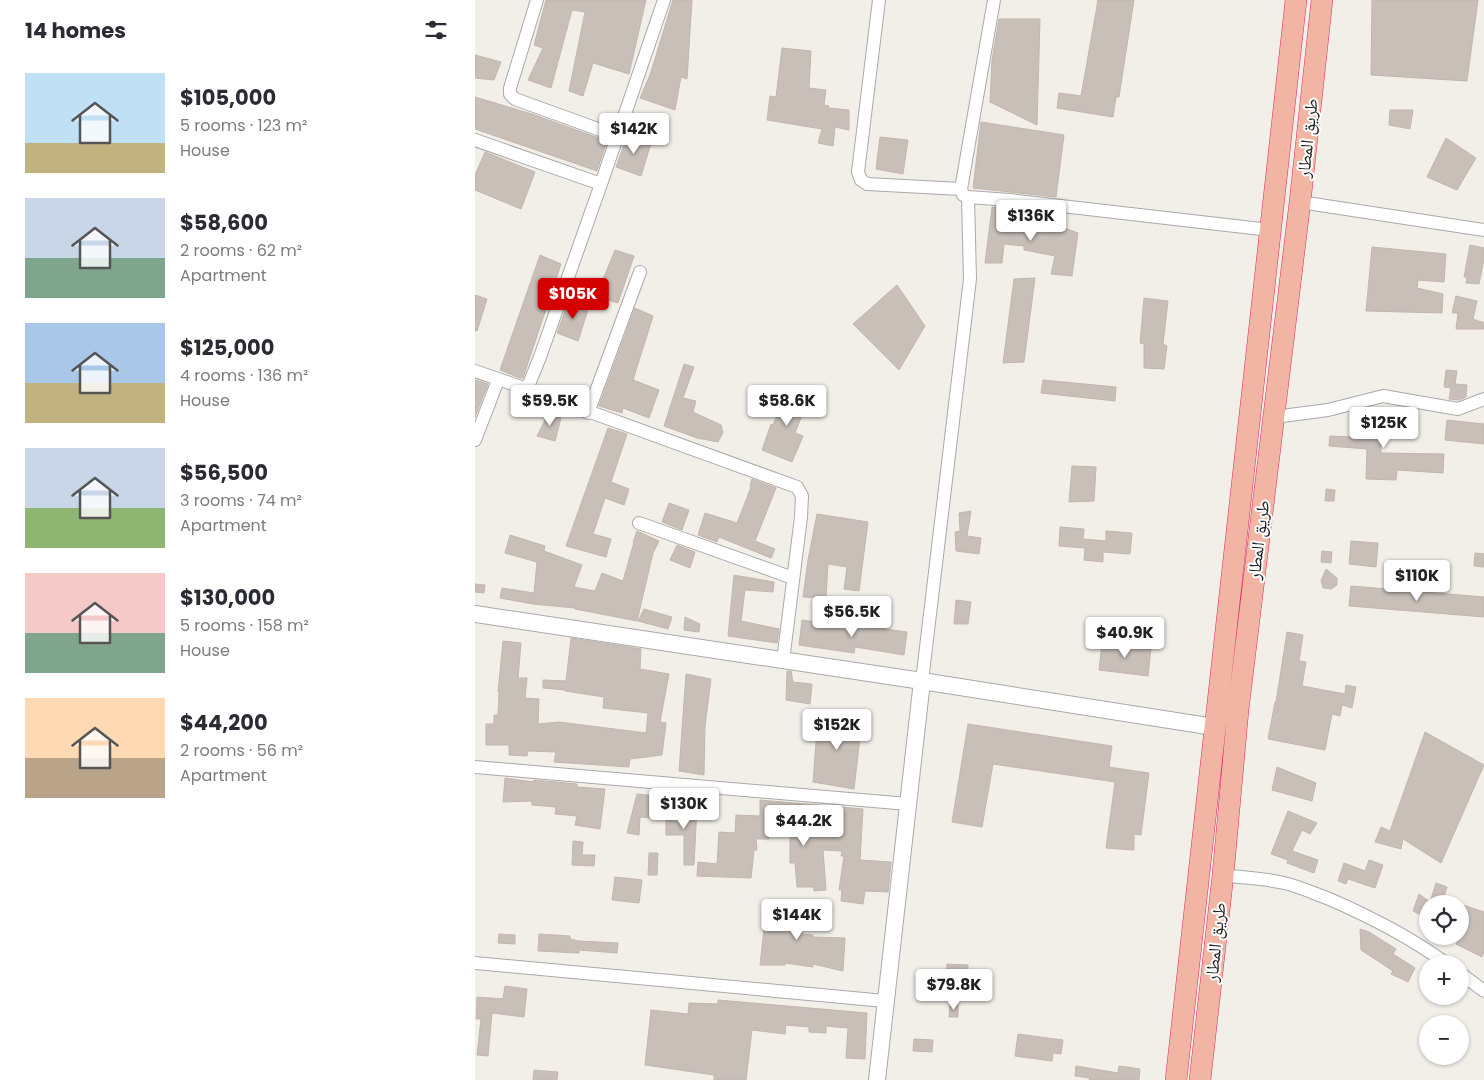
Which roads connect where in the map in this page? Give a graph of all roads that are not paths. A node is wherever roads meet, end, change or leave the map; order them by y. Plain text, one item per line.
1 (537, 0) edge
2 (664, 0) edge
3 (879, 0) edge
4 (993, 0) edge
5 (1296, 0) edge
6 (1322, 0) edge
7 (617, 136) junction
8 (475, 140) edge
9 (601, 184) junction
10 (965, 193) junction
11 (1300, 202) junction
12 (1271, 230) junction
13 (1484, 230) edge
14 (640, 272) dead end
15 (475, 371) edge
16 (498, 380) junction
17 (527, 390) junction
18 (1484, 398) edge
19 (588, 412) junction
20 (1274, 416) junction
21 (475, 440) edge
22 (639, 523) dead end
23 (793, 578) junction
24 (475, 614) edge
25 (783, 661) junction
26 (922, 681) junction
27 (1214, 727) junction
28 (475, 767) edge
29 (908, 804) junction
30 (1223, 875) junction
31 (1435, 955) edge
32 (475, 963) edge
33 (1469, 980) edge
34 (1484, 991) edge
35 (885, 1001) junction
36 (877, 1080) edge
37 (1176, 1080) edge
38 (1200, 1080) edge

1 - 7 street
2 - 7 street
3 - 10 street
4 - 10 street
5 - 12 highway, طريق المطار
6 - 11 highway, طريق المطار
7 - 9 street
8 - 9 street
9 - 17 street
10 - 12 street
10 - 26 street
11 - 13 street
11 - 20 highway, طريق المطار
12 - 27 highway, طريق المطار
14 - 19 street
15 - 16 street
16 - 17 street
16 - 21 street
17 - 19 street
18 - 20 street
19 - 23 street
20 - 30 highway, طريق المطار
22 - 23 street
23 - 25 street
24 - 25 street
25 - 26 street
26 - 27 street
26 - 29 street
27 - 37 highway, طريق المطار
28 - 29 street
29 - 35 street
30 - 31 street
30 - 38 highway, طريق المطار
32 - 35 street
33 - 34 street
35 - 36 street

